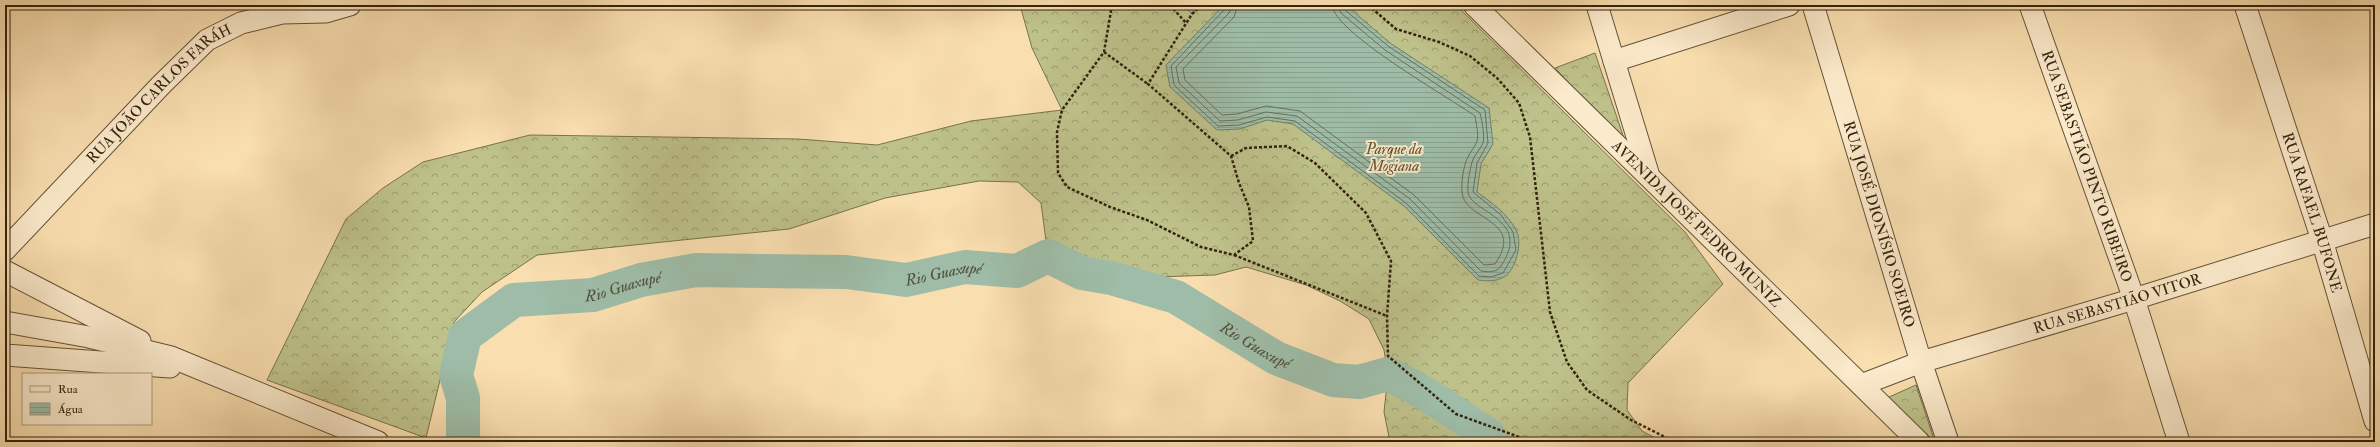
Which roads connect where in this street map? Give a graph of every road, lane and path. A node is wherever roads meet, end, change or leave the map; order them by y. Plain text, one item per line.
1 (350, 5) edge
2 (1112, 5) edge
3 (1170, 5) edge
4 (1202, 5) edge
5 (1368, 5) edge
6 (1474, 5) edge
7 (1597, 5) edge
8 (1789, 5) edge
9 (1813, 5) edge
10 (2030, 5) edge
11 (2245, 5) edge
12 (1186, 23) junction
13 (1104, 52) junction
14 (1614, 61) junction
15 (1148, 84) junction
16 (1231, 156) junction
17 (1650, 178) junction
18 (2375, 224) edge
19 (2322, 240) junction
20 (5, 250) edge
21 (1234, 255) junction
22 (5, 271) edge
23 (2134, 299) junction
24 (1387, 316) junction
25 (5, 322) edge
26 (5, 355) edge
27 (171, 357) junction
28 (1921, 362) junction
29 (201, 369) junction
30 (1861, 385) junction
31 (2375, 421) edge
32 (378, 442) edge
33 (1533, 442) edge
34 (1675, 442) edge
35 (1920, 442) edge
36 (1948, 442) edge
37 (2179, 442) edge

1 - 20 street, RUA JOÃO CARLOS FARÁH
2 - 13 path
3 - 12 path
4 - 12 path
5 - 34 path
6 - 17 street, AVENIDA JOSÉ PEDRO MUNIZ
7 - 14 street
8 - 14 street
9 - 28 street, RUA JOSÉ DIONÍSIO SOEIRO
10 - 23 street, RUA SEBASTIÃO PINTO RIBEIRO
11 - 19 street, RUA RAFAEL BUFONE
12 - 15 path
13 - 15 path
13 - 21 path
14 - 17 street
15 - 16 path
16 - 21 path
16 - 24 path
17 - 30 street, AVENIDA JOSÉ PEDRO MUNIZ
18 - 19 street, RUA SEBASTIÃO VITOR
19 - 23 street, RUA SEBASTIÃO VITOR
19 - 31 street, RUA RAFAEL BUFONE
21 - 24 path
22 - 27 street
23 - 28 street, RUA SEBASTIÃO VITOR
23 - 37 street, RUA SEBASTIÃO PINTO RIBEIRO
24 - 33 path
25 - 27 street
26 - 29 street
27 - 29 street
28 - 30 street, RUA SEBASTIÃO VITOR
28 - 36 street, RUA JOSÉ DIONÍSIO SOEIRO
29 - 32 street
30 - 35 street, AVENIDA JOSÉ PEDRO MUNIZ

